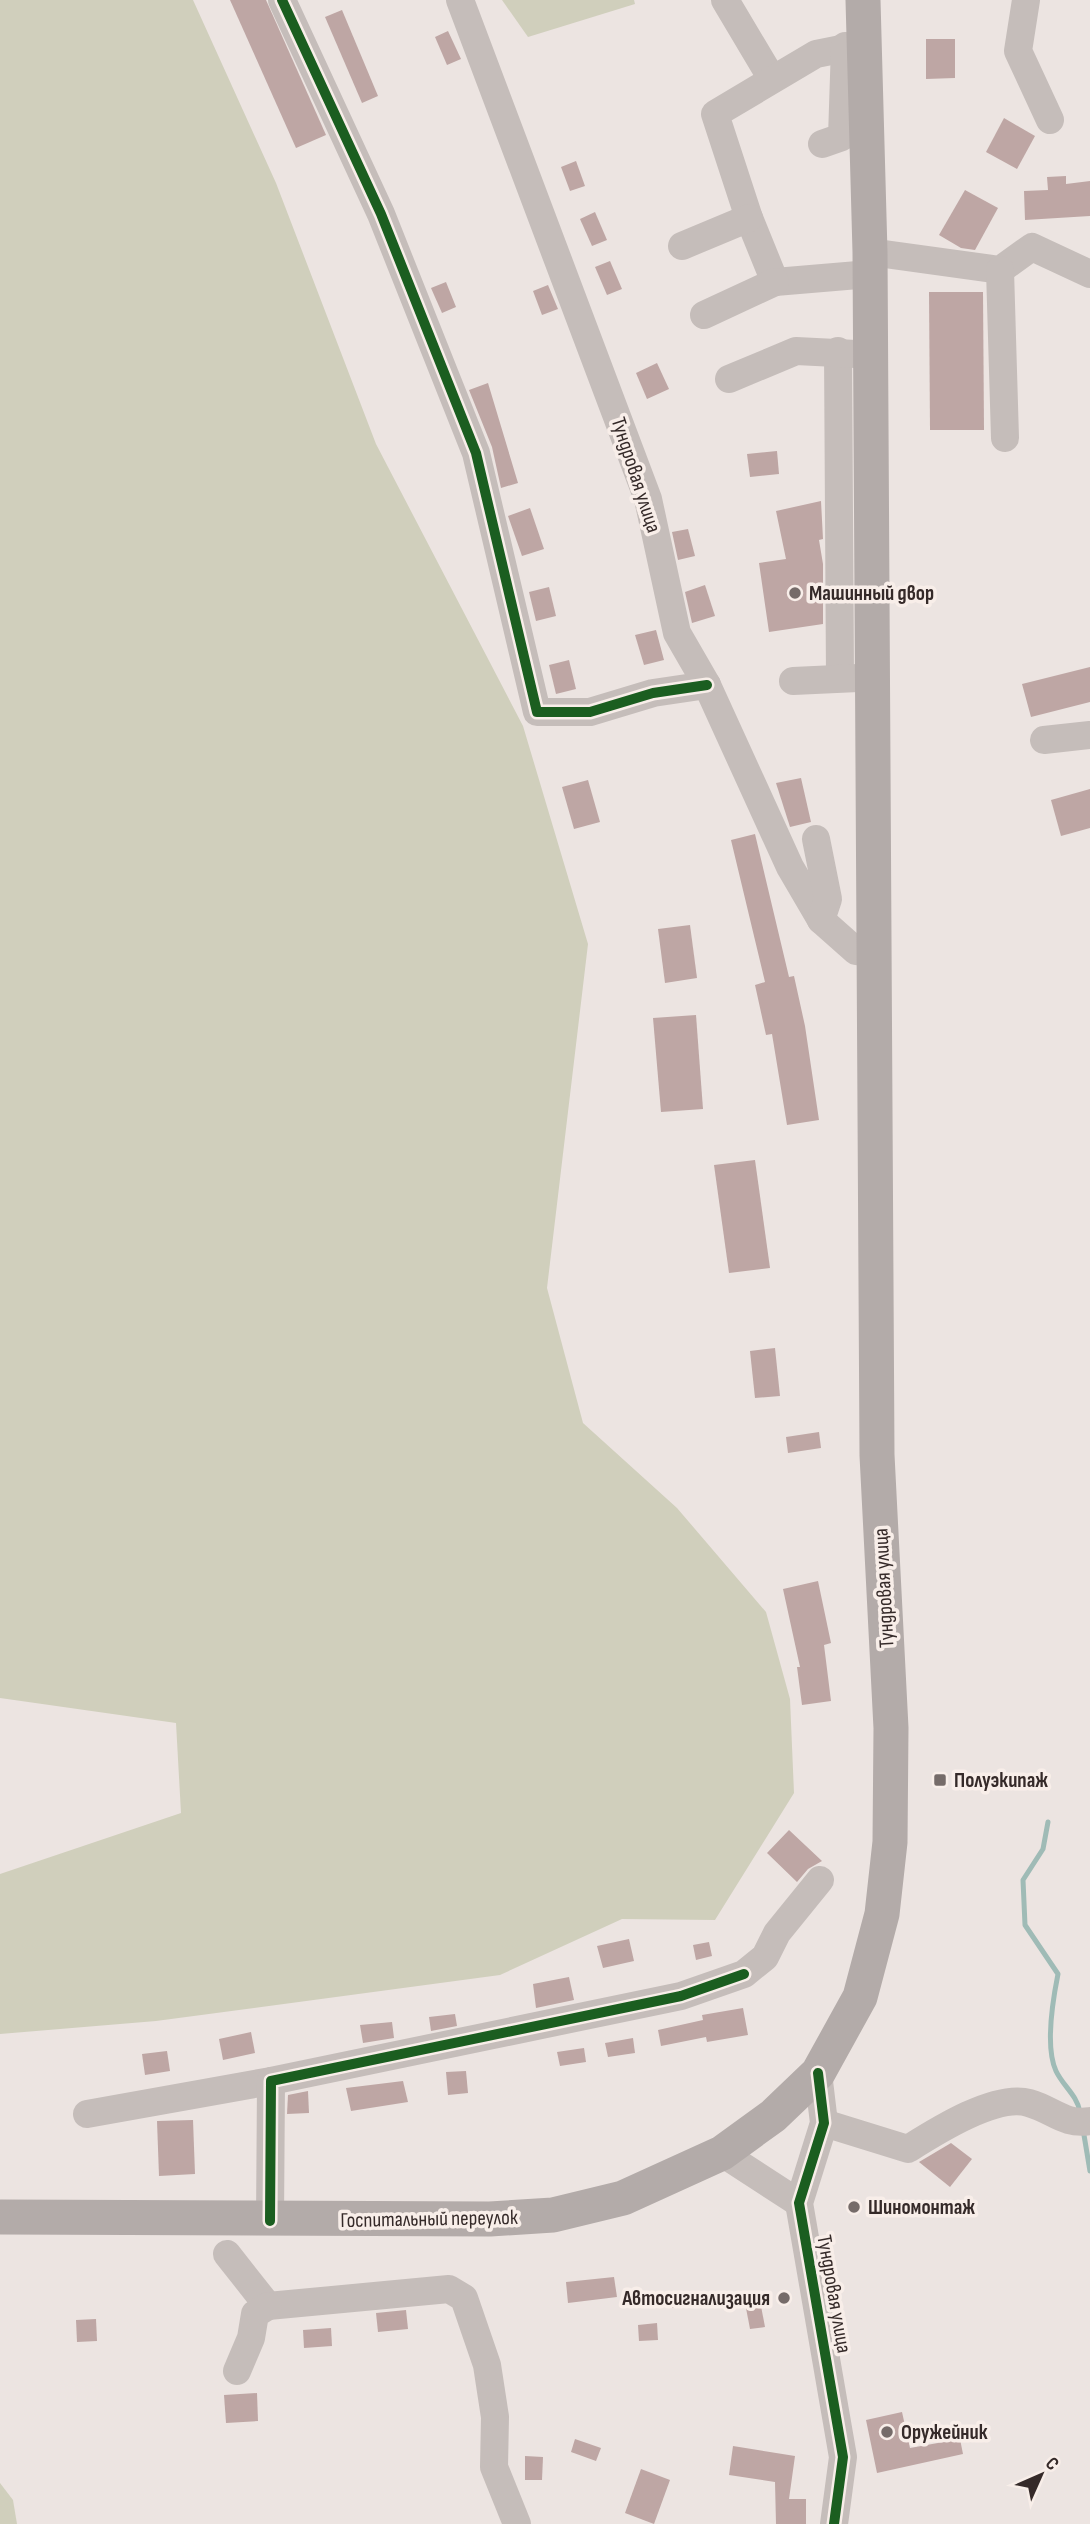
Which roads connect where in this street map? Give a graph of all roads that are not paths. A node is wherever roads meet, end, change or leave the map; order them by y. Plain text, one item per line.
1 (282, 0) edge
2 (460, 0) edge
3 (725, 0) edge
4 (863, 0) edge
5 (1026, 0) edge
6 (856, 45) junction
7 (772, 79) junction
8 (1049, 120) dead end
9 (822, 144) dead end
10 (749, 218) junction
11 (682, 246) dead end
12 (870, 263) junction
13 (1000, 270) junction
14 (1090, 274) edge
15 (775, 282) junction
16 (704, 315) dead end
17 (854, 354) junction
18 (729, 379) dead end
19 (1005, 438) dead end
20 (856, 678) junction
21 (793, 681) dead end
22 (707, 685) junction
23 (1090, 736) edge
24 (1044, 740) dead end
25 (816, 839) dead end
26 (821, 920) junction
27 (874, 954) junction
28 (820, 1880) dead end
29 (818, 2074) junction
30 (271, 2081) junction
31 (87, 2114) dead end
32 (1084, 2121) edge
33 (824, 2123) junction
34 (722, 2153) junction
35 (799, 2203) junction
36 (0, 2217) edge
37 (270, 2221) junction
38 (227, 2254) dead end
39 (268, 2305) junction
40 (237, 2371) dead end
41 (517, 2524) edge
42 (834, 2524) edge

1 - 22 street
2 - 22 street, Тундровая улица
3 - 7 street
4 - 6 main road, Тундровая улица
5 - 8 street
6 - 7 street
6 - 9 street
6 - 12 main road, Тундровая улица
7 - 10 street
10 - 11 street
10 - 15 street
12 - 13 street
12 - 15 street
12 - 17 main road, Тундровая улица
13 - 14 street
13 - 19 street
15 - 16 street
17 - 18 street
17 - 20 main road, Тундровая улица
20 - 21 street
20 - 27 main road, Тундровая улица
22 - 26 street, Тундровая улица
23 - 24 street
25 - 26 street
26 - 27 street, Тундровая улица
27 - 29 main road, Тундровая улица
28 - 30 street
29 - 33 street, Тундровая улица
29 - 34 main road, Госпитальный переулок
30 - 31 street
30 - 37 street
32 - 33 street
33 - 35 street, Тундровая улица
34 - 35 street
34 - 37 main road, Госпитальный переулок
35 - 42 street, Тундровая улица
36 - 37 main road, Госпитальный переулок
38 - 39 street
39 - 40 street
39 - 41 street

